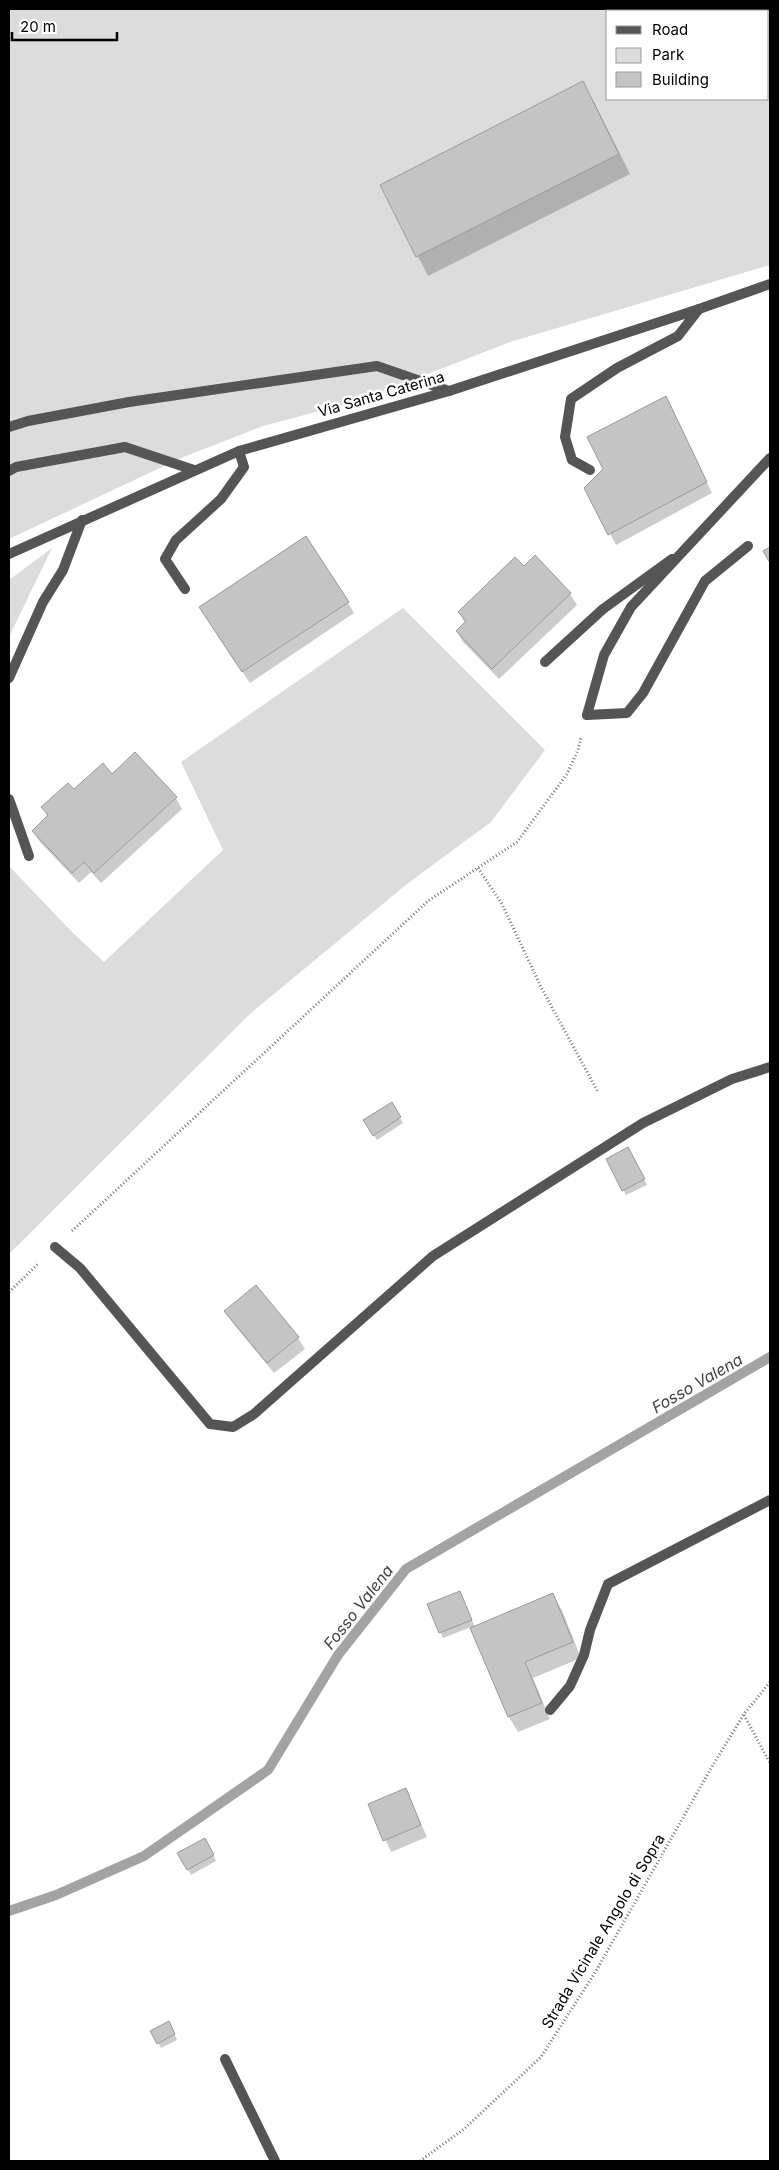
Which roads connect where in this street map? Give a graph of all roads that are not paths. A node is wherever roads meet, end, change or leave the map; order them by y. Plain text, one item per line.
1 (770, 284) edge
2 (699, 309) junction
3 (449, 391) junction
4 (9, 427) edge
5 (239, 451) junction
6 (770, 458) edge
7 (194, 470) junction
8 (590, 470) dead end
9 (9, 471) edge
10 (82, 520) junction
11 (748, 546) dead end
12 (681, 553) junction
13 (9, 554) edge
14 (185, 589) dead end
15 (545, 662) dead end
16 (9, 678) edge
17 (9, 799) edge
18 (29, 856) dead end
19 (770, 1067) edge
20 (55, 1247) road end
21 (770, 1500) edge
22 (550, 1710) dead end
23 (225, 2059) dead end
24 (274, 2161) edge

1 - 2 street, Via Santa Caterina
2 - 3 street, Via Santa Caterina
2 - 8 street
3 - 4 street
3 - 5 street, Via Santa Caterina
5 - 7 street, Via Santa Caterina
5 - 14 street
6 - 12 street
7 - 9 street
7 - 10 street, Via Santa Caterina
10 - 13 street, Via Santa Caterina
10 - 16 street
11 - 12 street
12 - 15 street
17 - 18 street
19 - 20 street
21 - 22 street
23 - 24 street

